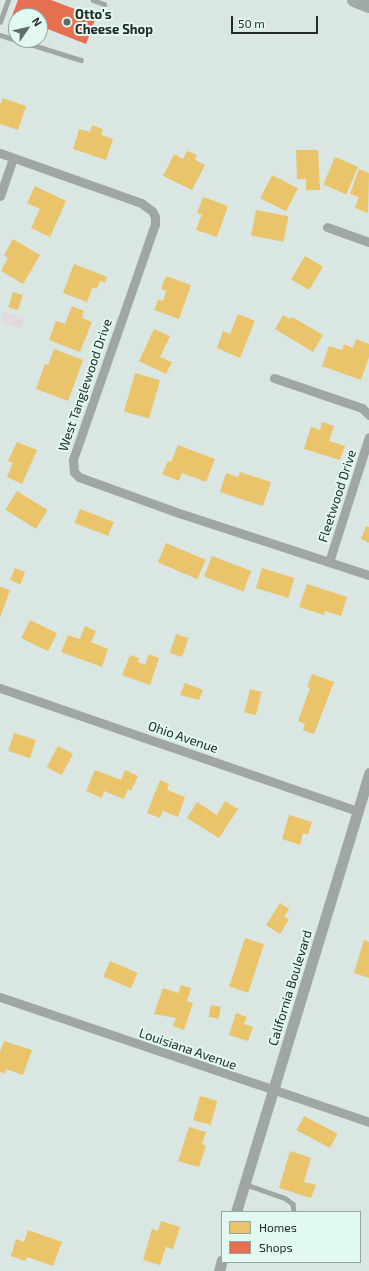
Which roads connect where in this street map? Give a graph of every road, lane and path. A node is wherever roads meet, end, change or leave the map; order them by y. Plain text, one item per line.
1 (8, 0) edge
2 (93, 0) edge
3 (354, 0) edge
4 (104, 4) dead end
5 (369, 6) edge
6 (0, 22) edge
7 (43, 48) edge
8 (81, 60) dead end
9 (0, 154) edge
10 (13, 158) junction
11 (0, 196) edge
12 (327, 227) dead end
13 (369, 242) edge
14 (274, 378) dead end
15 (369, 415) edge
16 (369, 437) edge
17 (329, 562) junction
18 (369, 575) edge
19 (0, 688) edge
20 (369, 773) edge
21 (357, 811) junction
22 (0, 997) edge
23 (274, 1092) junction
24 (369, 1122) edge
25 (245, 1184) junction
26 (239, 1211) edge
27 (294, 1211) edge

1 - 6 lane
2 - 4 lane
3 - 5 main road
7 - 8 lane
9 - 10 street, West Tanglewood Drive
10 - 11 street
10 - 17 street, West Tanglewood Drive
12 - 13 street
14 - 15 street
16 - 17 street, Fleetwood Drive
17 - 18 street, West Tanglewood Drive
19 - 21 street, Ohio Avenue
20 - 21 street, California Boulevard
21 - 23 street, California Boulevard
22 - 23 street, Louisiana Avenue
23 - 24 street, Louisiana Avenue
23 - 25 street, California Boulevard
25 - 26 street, California Boulevard
25 - 27 lane

